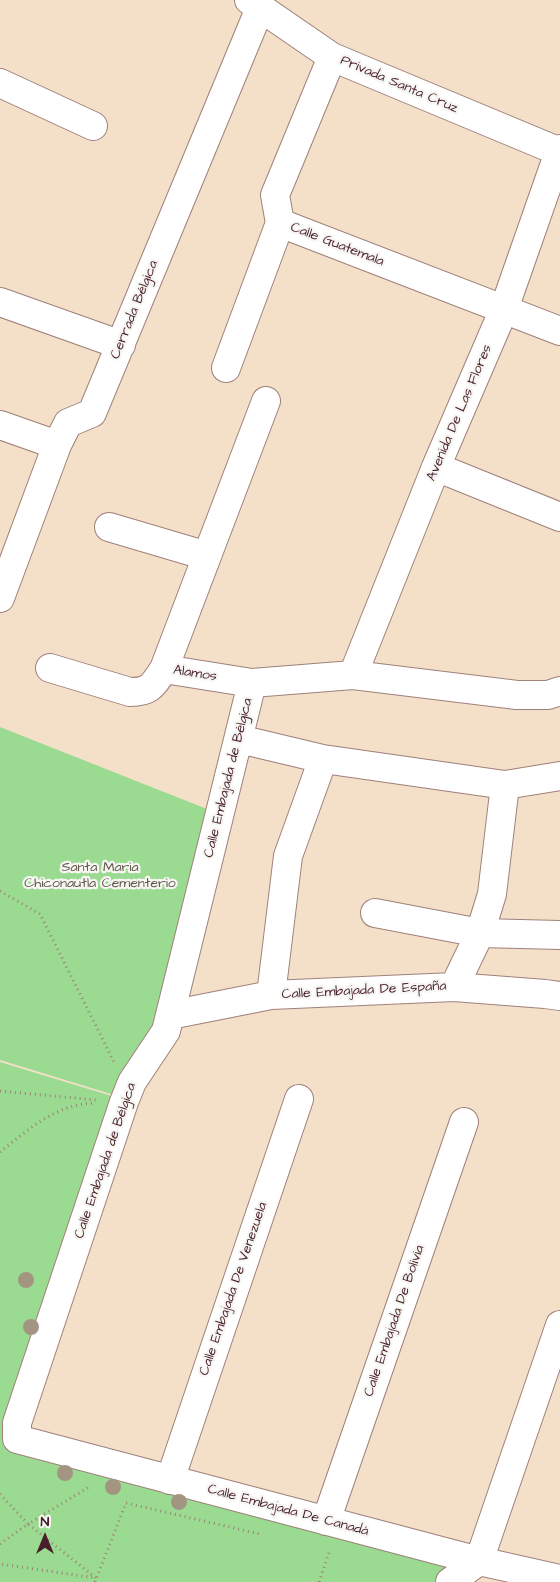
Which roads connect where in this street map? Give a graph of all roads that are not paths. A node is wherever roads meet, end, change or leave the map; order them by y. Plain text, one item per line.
1 (254, 4) edge
2 (332, 57) junction
3 (0, 83) edge
4 (93, 126) dead end
5 (560, 151) edge
6 (280, 223) junction
7 (0, 302) edge
8 (504, 309) junction
9 (560, 331) edge
10 (120, 346) junction
11 (226, 368) dead end
12 (266, 401) dead end
13 (0, 424) edge
14 (57, 446) junction
15 (436, 467) junction
16 (560, 517) edge
17 (109, 527) dead end
18 (207, 556) junction
19 (7, 559) edge
20 (0, 598) edge
21 (50, 668) dead end
22 (164, 669) junction
23 (353, 675) junction
24 (252, 683) junction
25 (560, 691) edge
26 (239, 739) junction
27 (322, 759) junction
28 (560, 776) edge
29 (505, 785) junction
30 (375, 913) dead end
31 (480, 933) junction
32 (560, 936) edge
33 (454, 987) junction
34 (271, 995) junction
35 (560, 996) edge
36 (170, 1015) junction
37 (299, 1099) dead end
38 (464, 1122) dead end
39 (560, 1325) edge
40 (17, 1440) joint
41 (170, 1480) junction
42 (326, 1520) junction
43 (479, 1561) junction
44 (560, 1579) edge
45 (450, 1582) edge

1 - 2 street, Privada Santa Cruz
1 - 10 street, Cerrada Bélgica
2 - 5 street, Privada Santa Cruz
2 - 6 street, Calle Guatemala
3 - 4 street
5 - 8 street, Avenida De Las Flores
6 - 8 street, Calle Guatemala
6 - 11 street
7 - 10 street
8 - 9 street, Calle Guatemala
8 - 15 street, Avenida De Las Flores
10 - 14 street, Cerrada Bélgica
12 - 18 street
13 - 14 street
14 - 19 street, Cerrada Bélgica
15 - 16 street
15 - 23 street, Avenida De Las Flores
17 - 18 street
18 - 22 street
19 - 20 street, Cerrada Bélgica
21 - 22 street, Alamos
22 - 24 street, Alamos
23 - 24 street, Alamos
23 - 25 street, Alamos
24 - 26 street, Calle Embajada de Bélgica
26 - 27 street
26 - 36 street, Calle Embajada de Bélgica
27 - 29 street
27 - 34 street
28 - 29 street
29 - 31 street
30 - 31 street
31 - 32 street
31 - 33 street
33 - 34 street, Calle Embajada De España
33 - 35 street, Calle Embajada De España
34 - 36 street, Calle Embajada De España
36 - 40 street, Calle Embajada de Bélgica
37 - 41 street, Calle Embajada De Venezuela
38 - 42 street, Calle Embajada De Bolivia
39 - 43 street
40 - 41 street, Calle Embajada De Canadá
41 - 42 street, Calle Embajada De Canadá
42 - 43 street, Calle Embajada De Canadá
43 - 44 street, Calle Embajada De Canadá
43 - 45 street

